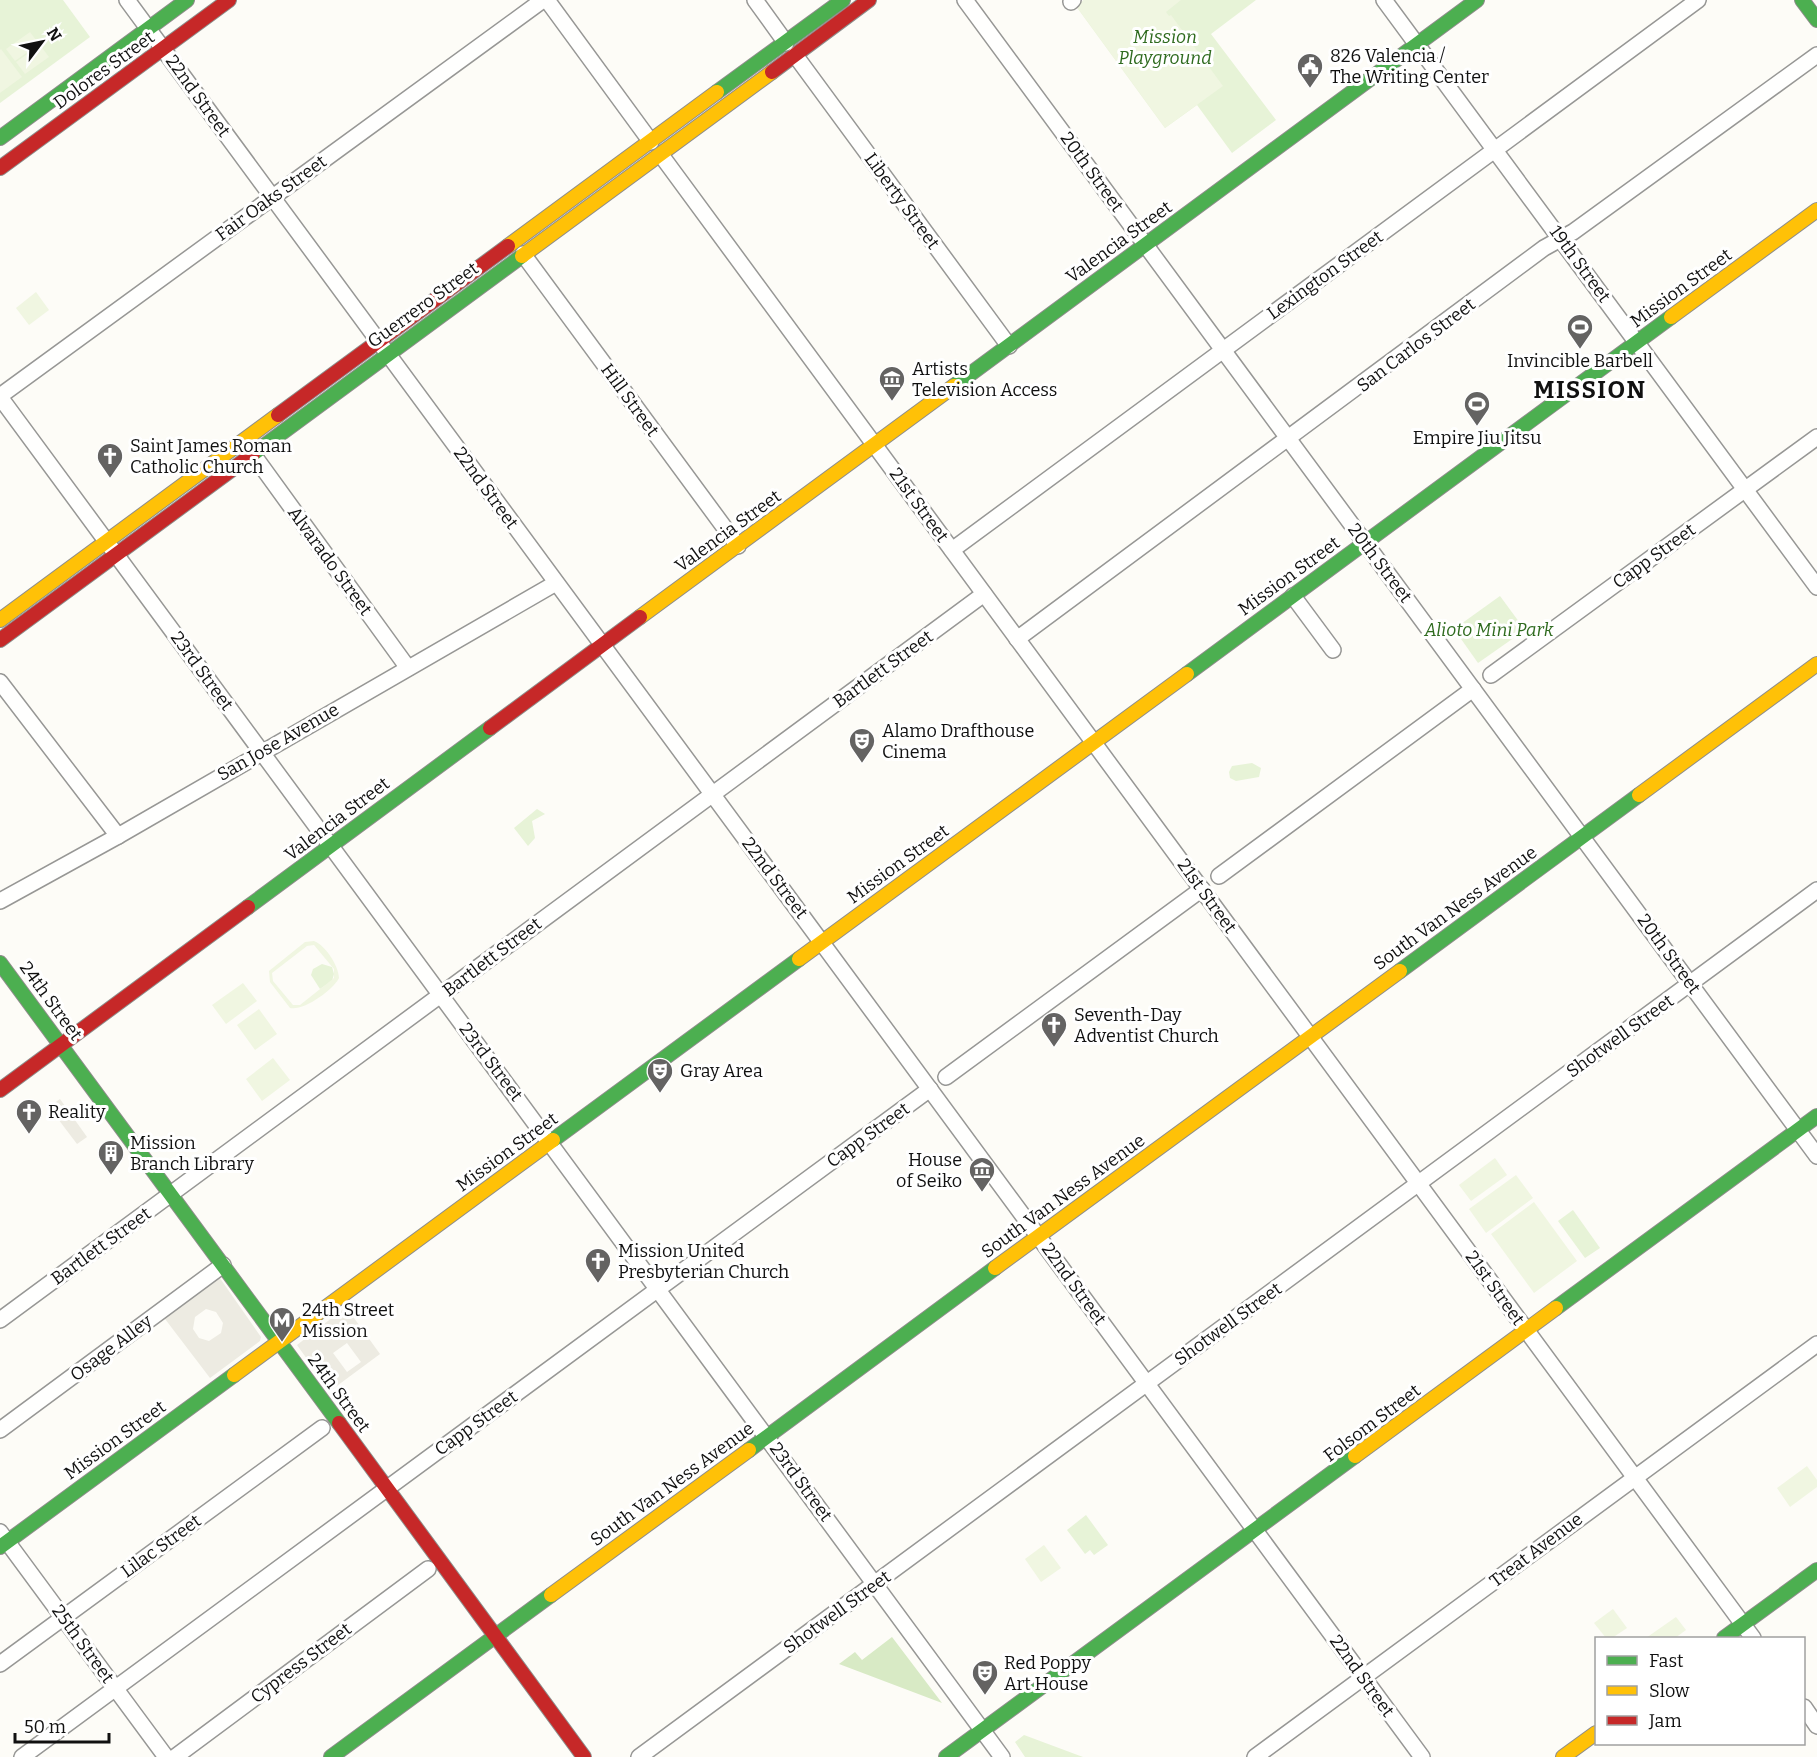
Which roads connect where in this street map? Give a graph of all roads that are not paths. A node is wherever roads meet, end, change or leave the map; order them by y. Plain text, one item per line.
1 (127, 0) edge
2 (187, 0) edge
3 (229, 0) edge
4 (545, 0) edge
5 (755, 0) edge
6 (843, 0) edge
7 (869, 0) edge
8 (965, 0) edge
9 (1383, 0) edge
10 (1478, 0) edge
11 (1698, 0) edge
12 (1802, 0) edge
13 (1817, 20) edge
14 (148, 28) junction
15 (1416, 45) junction
16 (163, 48) junction
17 (791, 49) junction
18 (1817, 55) edge
19 (0, 138) edge
20 (651, 142) junction
21 (1494, 150) junction
22 (661, 155) junction
23 (0, 168) edge
24 (272, 197) junction
25 (1817, 210) edge
26 (1561, 238) junction
27 (1146, 245) junction
28 (523, 254) junction
29 (1637, 342) junction
30 (1009, 346) junction
31 (383, 348) junction
32 (1222, 350) junction
33 (0, 397) edge
34 (1817, 437) edge
35 (1289, 440) junction
36 (874, 445) junction
37 (252, 453) junction
38 (1745, 490) junction
39 (1365, 543) junction
40 (738, 546) junction
41 (111, 548) junction
42 (952, 550) junction
43 (556, 583) junction
44 (1817, 587) edge
45 (984, 594) junction
46 (1293, 596) junction
47 (0, 620) edge
48 (1017, 639) junction
49 (0, 640) edge
50 (602, 646) junction
51 (1333, 650) dead end
52 (1817, 664) edge
53 (408, 668) junction
54 (1491, 675) dead end
55 (0, 682) edge
56 (1473, 689) junction
57 (1094, 742) junction
58 (261, 752) junction
59 (712, 794) junction
60 (118, 836) junction
61 (1582, 837) junction
62 (330, 845) junction
63 (1219, 876) dead end
64 (1202, 889) junction
65 (1817, 890) edge
66 (0, 901) edge
67 (822, 942) junction
68 (0, 963) edge
69 (1690, 984) junction
70 (441, 995) junction
71 (1310, 1037) junction
72 (60, 1045) junction
73 (946, 1077) dead end
74 (0, 1089) edge
75 (930, 1089) junction
76 (1817, 1116) edge
77 (1798, 1130) junction
78 (551, 1142) junction
79 (1817, 1156) edge
80 (1418, 1184) junction
81 (171, 1194) junction
82 (1039, 1236) junction
83 (223, 1265) junction
84 (659, 1288) junction
85 (0, 1320) edge
86 (1526, 1330) junction
87 (279, 1342) junction
88 (1817, 1344) edge
89 (1147, 1383) junction
90 (322, 1428) dead end
91 (0, 1430) edge
92 (767, 1436) junction
93 (1635, 1477) junction
94 (387, 1489) junction
95 (1256, 1531) junction
96 (2, 1540) edge
97 (428, 1569) dead end
98 (1817, 1570) edge
99 (874, 1584) junction
100 (63, 1617) junction
101 (1743, 1625) junction
102 (495, 1636) junction
103 (1725, 1637) edge
104 (1752, 1637) edge
105 (0, 1664) edge
106 (1364, 1678) junction
107 (116, 1688) junction
108 (1805, 1710) edge
109 (1817, 1726) edge
110 (982, 1730) junction
111 (1595, 1734) edge
112 (22, 1757) edge
113 (166, 1757) edge
114 (175, 1757) edge
115 (331, 1757) edge
116 (584, 1757) edge
117 (639, 1757) edge
118 (946, 1757) edge
119 (1002, 1757) edge
120 (1255, 1757) edge
121 (1422, 1757) edge
122 (1563, 1757) edge

1 - 14 street, 22nd Street
2 - 14 main road, Dolores Street
3 - 16 main road, Dolores Street
4 - 20 street
4 - 24 street, Fair Oaks Street
5 - 17 street, Liberty Street
6 - 17 main road, Guerrero Street
7 - 17 main road, Guerrero Street
8 - 27 street, 20th Street
9 - 15 street, 19th Street
10 - 15 main road, Valencia Street
11 - 21 street, Lexington Street
12 - 13 main road
14 - 16 street, 22nd Street
14 - 19 main road, Dolores Street
15 - 21 street, 19th Street
15 - 27 main road, Valencia Street
16 - 23 main road, Dolores Street
16 - 24 street, 22nd Street
17 - 20 main road, Guerrero Street
17 - 22 main road, Guerrero Street
17 - 30 street, Liberty Street
18 - 26 street, San Carlos Street
20 - 31 main road, Guerrero Street
21 - 26 street, 19th Street
21 - 32 street, Lexington Street
22 - 28 main road, Guerrero Street
22 - 36 street, 21st Street
24 - 31 street, 22nd Street
24 - 33 street, Fair Oaks Street
25 - 29 main road, Mission Street
26 - 29 street, 19th Street
26 - 35 street, San Carlos Street
27 - 30 main road, Valencia Street
27 - 32 street, 20th Street
28 - 31 main road, Guerrero Street
28 - 40 street, Hill Street
29 - 38 street, 19th Street
29 - 39 main road, Mission Street
30 - 36 main road, Valencia Street
31 - 37 main road, Guerrero Street
31 - 41 main road, Guerrero Street
31 - 43 street, 22nd Street
32 - 35 street, 20th Street
32 - 42 street, Lexington Street
33 - 41 street, 23rd Street
34 - 38 street, Capp Street
35 - 39 street, 20th Street
35 - 48 street, San Carlos Street
36 - 40 main road, Valencia Street
36 - 42 street, 21st Street
37 - 41 main road, Guerrero Street
37 - 53 street, Alvarado Street
38 - 44 street, 19th Street
38 - 54 street, Capp Street
39 - 46 main road, Mission Street
39 - 56 street, 20th Street
40 - 50 main road, Valencia Street
41 - 47 main road, Guerrero Street
41 - 49 main road, Guerrero Street
41 - 58 street, 23rd Street
42 - 45 street, 21st Street
43 - 50 street, 22nd Street
43 - 53 street, San Jose Avenue
45 - 48 street, 21st Street
45 - 59 street, Bartlett Street
46 - 51 street
46 - 57 main road, Mission Street
48 - 57 street, 21st Street
50 - 59 street, 22nd Street
50 - 62 main road, Valencia Street
52 - 61 main road, South Van Ness Avenue
53 - 58 street, San Jose Avenue
55 - 60 street
56 - 61 street, 20th Street
56 - 63 street
57 - 64 street, 21st Street
57 - 67 main road, Mission Street
58 - 60 street, San Jose Avenue
58 - 62 street, 23rd Street
59 - 67 street, 22nd Street
59 - 70 street, Bartlett Street
60 - 66 street, San Jose Avenue
61 - 69 street, 20th Street
61 - 71 main road, South Van Ness Avenue
62 - 70 street, 23rd Street
62 - 72 main road, Valencia Street
64 - 71 street, 21st Street
64 - 73 street
65 - 69 street, Shotwell Street
67 - 75 street, 22nd Street
67 - 78 main road, Mission Street
68 - 72 main road, 24th Street
69 - 77 street, 20th Street
69 - 80 street, Shotwell Street
70 - 78 street, 23rd Street
70 - 81 street, Bartlett Street
71 - 80 street, 21st Street
71 - 82 main road, South Van Ness Avenue
72 - 74 main road, Valencia Street
72 - 81 main road, 24th Street
75 - 82 street, 22nd Street
75 - 84 street, Capp Street
76 - 77 main road, Folsom Street
77 - 79 street, 20th Street
77 - 86 main road, Folsom Street
78 - 84 street, 23rd Street
78 - 87 main road, Mission Street
80 - 86 street, 21st Street
80 - 89 street, Shotwell Street
81 - 83 main road, 24th Street
81 - 85 street, Bartlett Street
82 - 89 street, 22nd Street
82 - 92 main road, South Van Ness Avenue
83 - 87 main road, 24th Street
83 - 91 street, Osage Alley
84 - 92 street, 23rd Street
84 - 94 street, Capp Street
86 - 93 street, 21st Street
86 - 95 main road, Folsom Street
87 - 94 main road, 24th Street
87 - 96 main road, Mission Street
88 - 93 street, Treat Avenue
89 - 95 street, 22nd Street
89 - 99 street, Shotwell Street
90 - 100 street, Lilac Street
92 - 99 street, 23rd Street
92 - 102 main road, South Van Ness Avenue
93 - 101 street, 21st Street
93 - 106 street, Treat Avenue
94 - 102 main road, 24th Street
94 - 107 street, Capp Street
95 - 106 street, 22nd Street
95 - 110 main road, Folsom Street
96 - 100 street, 25th Street
97 - 114 street, Cypress Street
98 - 101 main road
99 - 110 street, 23rd Street
99 - 117 street, Shotwell Street
100 - 105 street, Lilac Street
100 - 107 street, 25th Street
101 - 103 main road
101 - 104 street, 21st Street
102 - 115 main road, South Van Ness Avenue
102 - 116 main road, 24th Street
106 - 120 street, Treat Avenue
106 - 121 street, 22nd Street
107 - 112 street, Capp Street
107 - 113 street, 25th Street
108 - 109 street
110 - 118 main road, Folsom Street
110 - 119 street, 23rd Street
111 - 122 main road

